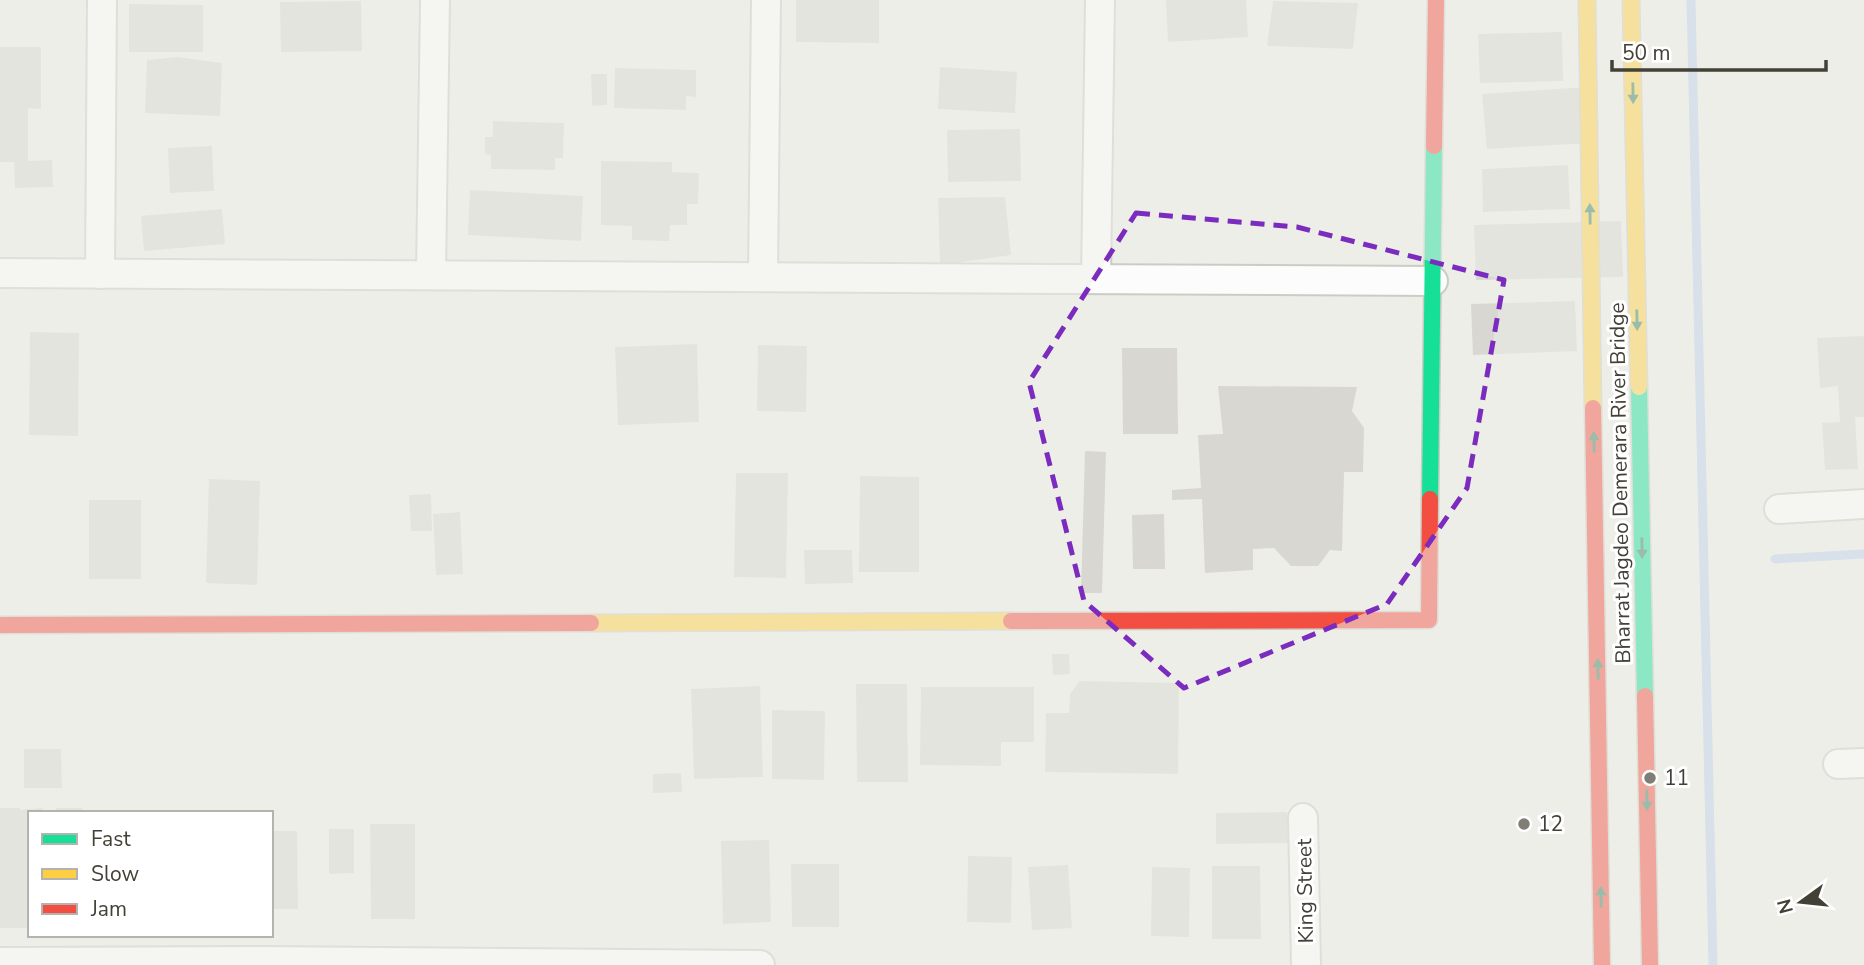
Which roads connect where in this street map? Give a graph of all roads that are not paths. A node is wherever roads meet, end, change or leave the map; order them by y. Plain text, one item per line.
1 (102, 0) edge
2 (435, 0) edge
3 (766, 0) edge
4 (1100, 0) edge
5 (1436, 0) edge
6 (1587, 0) edge
7 (1631, 0) edge
8 (0, 273) edge
9 (100, 274) junction
10 (431, 275) junction
11 (763, 277) junction
12 (1096, 279) junction
13 (1433, 281) junction
14 (1864, 504) edge
15 (1779, 509) dead end
16 (0, 625) edge
17 (1303, 818) dead end
18 (0, 962) edge
19 (260, 963) edge
20 (618, 964) edge
21 (760, 965) edge
22 (1306, 965) edge
23 (1602, 965) edge
24 (1650, 965) edge

1 - 9 street
2 - 10 street
3 - 11 street
4 - 12 street
5 - 13 street
23 -> 6 street, Bharrat Jagdeo Demerara River Bridge
7 -> 24 street, Bharrat Jagdeo Demerara River Bridge
8 - 9 street
9 - 10 street
10 - 11 street
11 - 12 street
12 - 13 street
13 - 16 street
14 - 15 street
17 - 22 street, King Street
18 - 19 street
19 - 20 street
20 - 21 street

